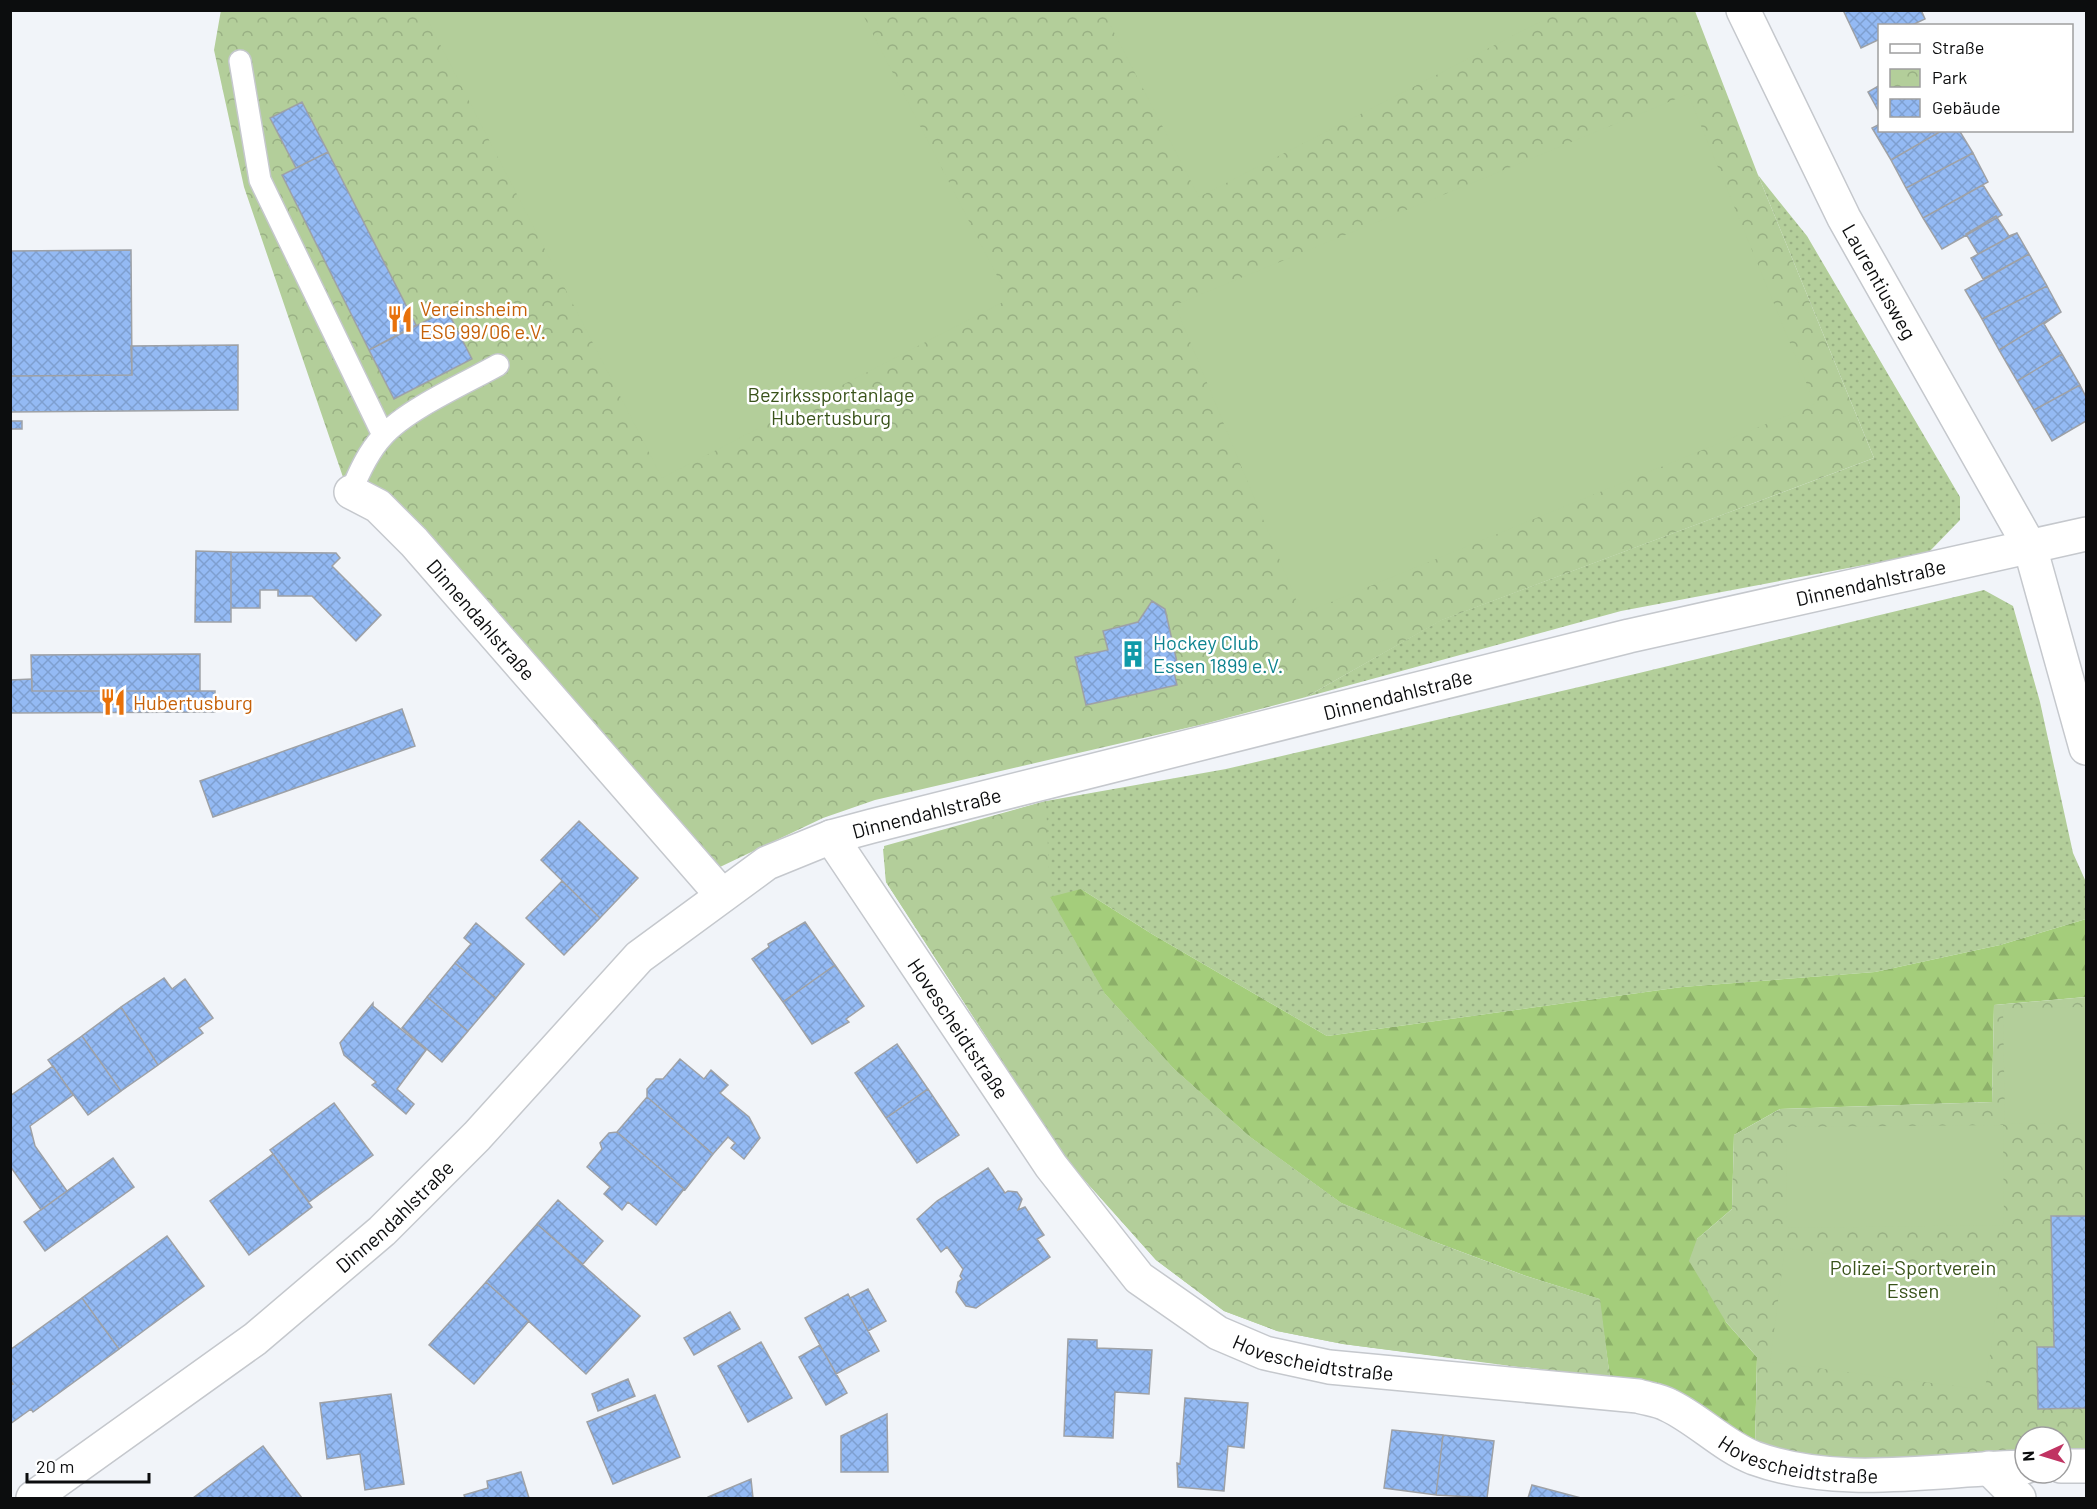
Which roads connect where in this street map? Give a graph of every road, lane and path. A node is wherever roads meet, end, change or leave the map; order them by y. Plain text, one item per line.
1 (1743, 10) edge
2 (240, 61) dead end
3 (498, 365) dead end
4 (383, 435) junction
5 (351, 492) joint
6 (2086, 534) edge
7 (2030, 547) junction
8 (2086, 748) edge
9 (831, 837) junction
10 (722, 894) junction
11 (2013, 1467) edge
12 (1989, 1468) junction
13 (33, 1498) edge
14 (2019, 1498) edge

1 - 7 street, Laurentiusweg
2 - 4 lane
3 - 4 lane
4 - 5 lane
5 - 10 street, Dinnendahlstraße
6 - 7 street, Dinnendahlstraße
7 - 8 street, Laurentiusweg
7 - 9 street, Dinnendahlstraße
9 - 10 street, Dinnendahlstraße
9 - 12 street, Hovescheidtstraße
10 - 13 street, Dinnendahlstraße
11 - 12 street, Hovescheidtstraße
12 - 14 street

